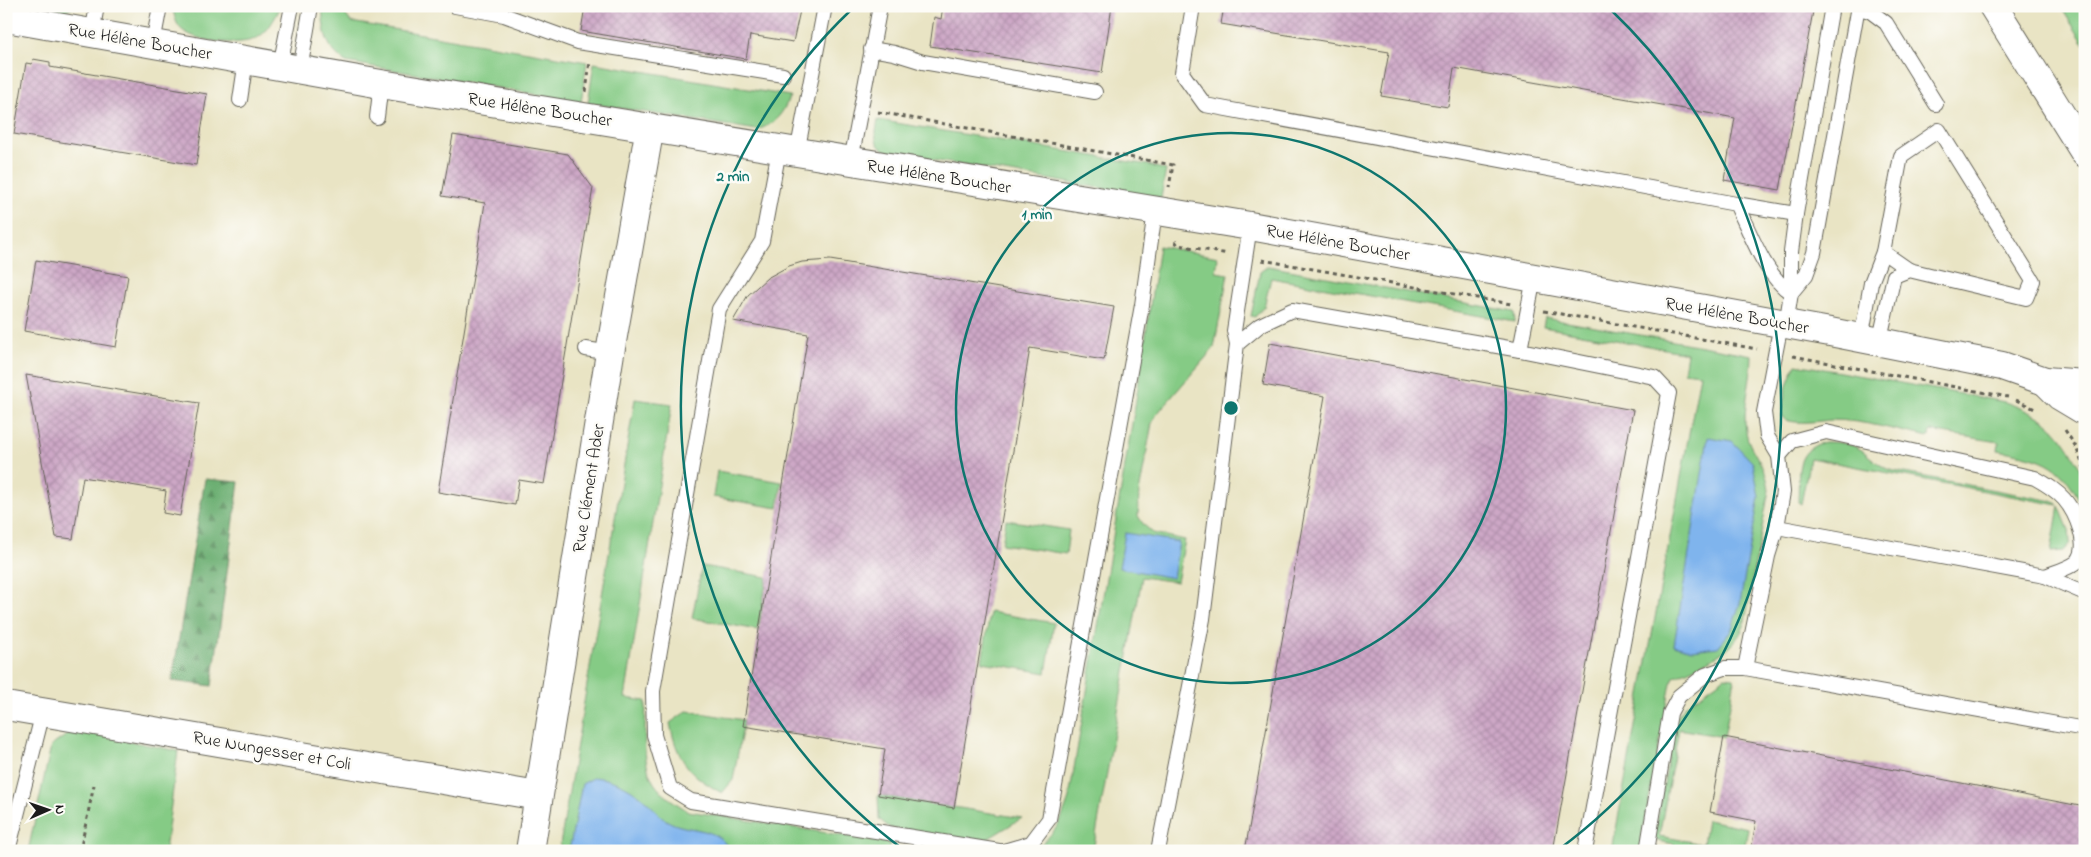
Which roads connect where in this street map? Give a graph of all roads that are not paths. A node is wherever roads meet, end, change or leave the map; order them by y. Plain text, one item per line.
1 (96, 6) edge
2 (160, 6) edge
3 (292, 6) edge
4 (311, 6) edge
5 (455, 6) edge
6 (825, 6) edge
7 (880, 6) edge
8 (1193, 6) edge
9 (1832, 6) edge
10 (1994, 6) edge
11 (1858, 7) edge
12 (6, 18) edge
13 (92, 33) junction
14 (153, 43) junction
15 (871, 49) junction
16 (246, 60) junction
17 (290, 68) junction
18 (783, 76) dead end
19 (382, 84) junction
20 (1095, 92) dead end
21 (240, 100) dead end
22 (1936, 104) dead end
23 (376, 117) dead end
24 (650, 127) junction
25 (788, 151) junction
26 (2085, 153) edge
27 (851, 162) junction
28 (1162, 202) junction
29 (1736, 204) junction
30 (1796, 214) junction
31 (1250, 226) junction
32 (1883, 252) junction
33 (1909, 270) junction
34 (1534, 278) junction
35 (1791, 294) junction
36 (1783, 325) junction
37 (1870, 341) junction
38 (1237, 344) junction
39 (1520, 350) junction
40 (2045, 381) junction
41 (2085, 384) edge
42 (2085, 411) edge
43 (1779, 456) junction
44 (1777, 527) junction
45 (2044, 576) junction
46 (2085, 593) edge
47 (1745, 668) junction
48 (6, 706) edge
49 (43, 712) junction
50 (2085, 728) edge
51 (538, 796) junction
52 (8, 851) edge
53 (530, 851) edge
54 (999, 851) edge
55 (1004, 851) edge
56 (1158, 851) edge
57 (1585, 851) edge
58 (1647, 851) edge

1 - 13 lane
2 - 14 lane
3 - 17 lane
4 - 17 lane
5 - 18 lane
6 - 25 lane
7 - 15 lane
8 - 29 lane
9 - 30 lane
10 - 26 street
11 - 22 lane
11 - 35 lane
12 - 13 street, Rue Hélène Boucher
13 - 14 street, Rue Hélène Boucher
14 - 16 street, Rue Hélène Boucher
15 - 20 lane
15 - 27 lane
16 - 17 street, Rue Hélène Boucher
16 - 21 lane
17 - 19 street, Rue Hélène Boucher
19 - 23 lane
19 - 24 street, Rue Hélène Boucher
24 - 25 street, Rue Hélène Boucher
24 - 51 street, Rue Clément Ader
25 - 27 street, Rue Hélène Boucher
25 - 54 lane
27 - 28 street, Rue Hélène Boucher
28 - 31 street, Rue Hélène Boucher
28 - 55 lane
29 - 30 lane
29 - 35 lane
30 - 35 lane
31 - 34 street, Rue Hélène Boucher
31 - 38 lane
32 - 33 lane
32 - 33 lane
32 - 37 lane
33 - 37 lane
34 - 36 street, Rue Hélène Boucher
34 - 39 lane
35 - 36 lane
36 - 37 street, Rue Hélène Boucher
36 - 43 lane
37 - 40 street, Rue Hélène Boucher
38 - 39 lane
38 - 56 lane
39 - 57 lane
40 - 41 street, Rue Hélène Boucher
40 - 42 street, Rue Hélène Boucher
43 - 44 lane
43 - 45 lane
44 - 45 lane
44 - 47 lane
45 - 46 lane
47 - 50 lane
47 - 58 lane
48 - 49 street, Rue Nungesser et Coli
49 - 51 street, Rue Nungesser et Coli
49 - 52 lane
51 - 53 street, Rue Clément Ader

